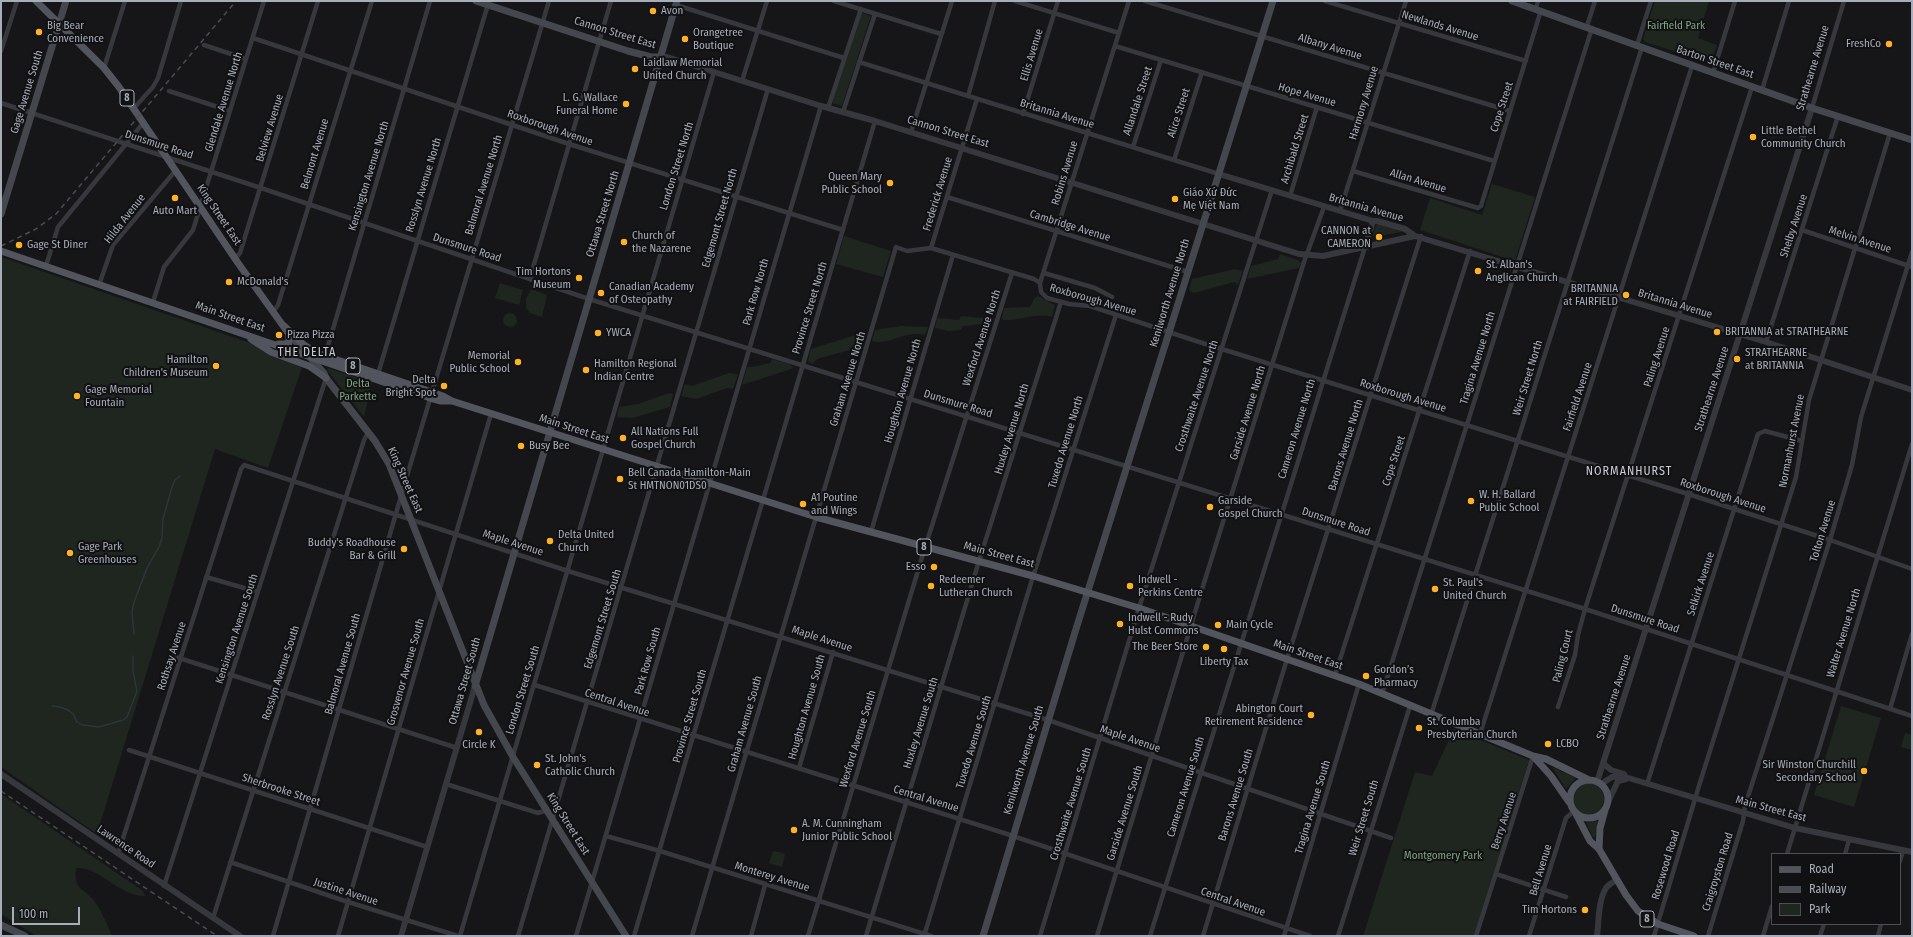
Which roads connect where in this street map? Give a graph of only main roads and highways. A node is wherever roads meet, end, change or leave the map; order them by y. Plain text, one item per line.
1 (36, 1) edge
2 (66, 1) edge
3 (476, 1) edge
4 (1273, 1) edge
5 (1512, 1) edge
6 (489, 3) edge
7 (676, 3) edge
8 (1538, 6) edge
9 (59, 23) junction
10 (660, 57) junction
11 (1912, 140) edge
12 (1, 214) edge
13 (1, 251) edge
14 (282, 324) junction
15 (235, 330) junction
16 (289, 334) junction
17 (266, 341) junction
18 (311, 357) junction
19 (326, 378) junction
20 (431, 395) junction
21 (550, 433) junction
22 (1087, 591) junction
23 (475, 686) junction
24 (1533, 756) junction
25 (1589, 780) junction
26 (1569, 802) junction
27 (1605, 810) junction
28 (1575, 812) junction
29 (1600, 849) junction
30 (1, 925) edge
31 (25, 936) edge
32 (626, 936) edge
33 (983, 936) edge
34 (1694, 936) edge

1 - 9 main road, King Street East / 8
2 - 9 main road, Gage Avenue South
3 - 6 main road, Cannon Street East
4 - 22 main road, Kenilworth Avenue North
5 - 8 main road, Barton Street East
6 - 10 main road, Cannon Street East
7 - 10 main road, Ottawa Street North
8 - 11 main road, Barton Street East
9 - 12 main road, Gage Avenue South
9 - 14 main road, King Street East / 8
10 - 21 main road, Ottawa Street North
13 - 15 main road, Main Street East / 8
14 - 16 main road, King Street East
14 - 20 main road, Main Street East / 8
15 - 17 main road, Main Street East / 8
15 - 19 main road
16 - 17 main road
16 - 18 main road, King Street East
17 - 18 main road, Main Street East / 8
18 - 19 main road, King Street East
18 - 20 main road, Main Street East / 8
19 - 23 main road, King Street East
20 - 21 main road, Main Street East / 8
21 - 22 main road, Main Street East / 8
21 - 23 main road, Ottawa Street South
22 - 24 main road, Main Street East / 8
22 - 33 main road, Kenilworth Avenue South
23 - 32 main road, King Street East
24 - 25 main road, Main Street East / 8
24 - 26 main road, Main Street East / 8
25 - 26 main road
25 - 27 main road
26 - 28 main road
27 - 28 main road
27 - 29 main road, 8
28 - 29 main road, 8
29 - 34 main road, 8
30 - 31 main road

